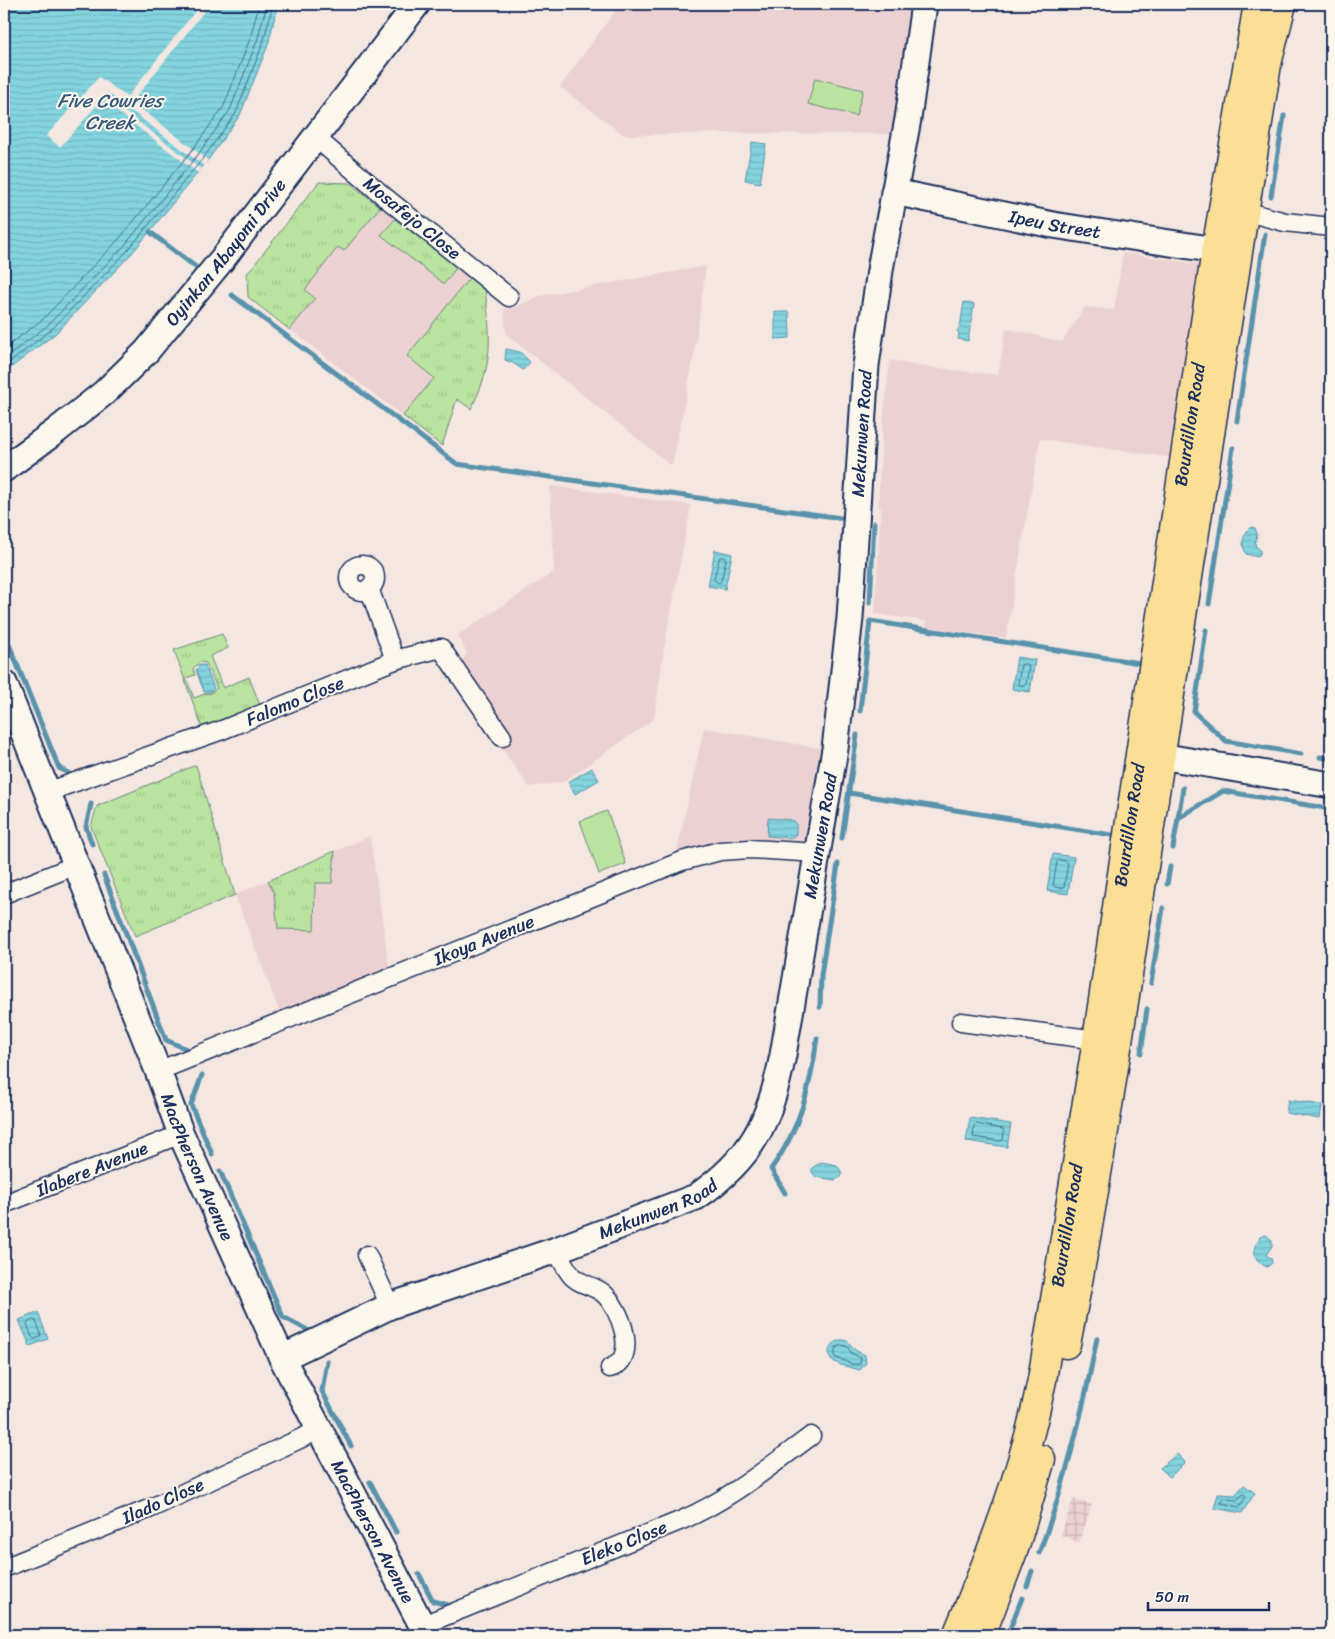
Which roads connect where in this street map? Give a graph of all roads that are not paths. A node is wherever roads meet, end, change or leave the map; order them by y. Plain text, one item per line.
1 (417, 4) edge
2 (924, 4) edge
3 (1258, 4) edge
4 (1282, 4) edge
5 (316, 138) junction
6 (894, 192) junction
7 (1244, 211) junction
8 (1331, 227) edge
9 (1216, 250) junction
10 (509, 297) dead end
11 (4, 469) edge
12 (369, 588) dead end
13 (395, 660) junction
14 (4, 683) edge
15 (502, 737) dead end
16 (1160, 756) junction
17 (1331, 785) edge
18 (47, 792) junction
19 (818, 854) junction
20 (76, 865) junction
21 (4, 894) edge
22 (961, 1022) dead end
23 (1097, 1040) junction
24 (158, 1071) junction
25 (181, 1134) junction
26 (1089, 1154) junction
27 (4, 1204) edge
28 (556, 1250) junction
29 (367, 1256) dead end
30 (390, 1306) junction
31 (282, 1358) junction
32 (610, 1368) dead end
33 (319, 1430) junction
34 (811, 1436) dead end
35 (4, 1568) edge
36 (425, 1630) edge
37 (957, 1635) edge
38 (981, 1635) edge

1 - 5 street, Oyinkan Abayomi Drive
2 - 6 street, Mekunwen Road
3 - 9 main road, Bourdillon Road
4 - 7 main road, Bourdillon Road
5 - 10 street, Mosafejo Close
5 - 11 street, Oyinkan Abayomi Drive
6 - 9 street, Ipeu Street
6 - 19 street, Mekunwen Road
7 - 8 street
7 - 16 main road, Bourdillon Road
9 - 23 main road, Bourdillon Road
12 - 13 street
13 - 15 street, Falomo Close
13 - 18 street, Falomo Close
14 - 18 street, MacPherson Avenue
16 - 17 street
16 - 26 main road, Bourdillon Road
18 - 20 street, MacPherson Avenue
19 - 24 street, Ikoya Avenue
19 - 28 street, Mekunwen Road
20 - 21 street
20 - 24 street, MacPherson Avenue
22 - 23 street
23 - 26 main road, Bourdillon Road
24 - 25 street, MacPherson Avenue
25 - 27 street, Ilabere Avenue
25 - 31 street, MacPherson Avenue
26 - 37 main road, Bourdillon Road
26 - 38 main road, Bourdillon Road
28 - 30 street, Mekunwen Road
28 - 32 street
29 - 30 street
30 - 31 street, Mekunwen Road
31 - 33 street, MacPherson Avenue
33 - 35 street, Ilado Close
33 - 36 street, MacPherson Avenue
34 - 36 street, Eleko Close

